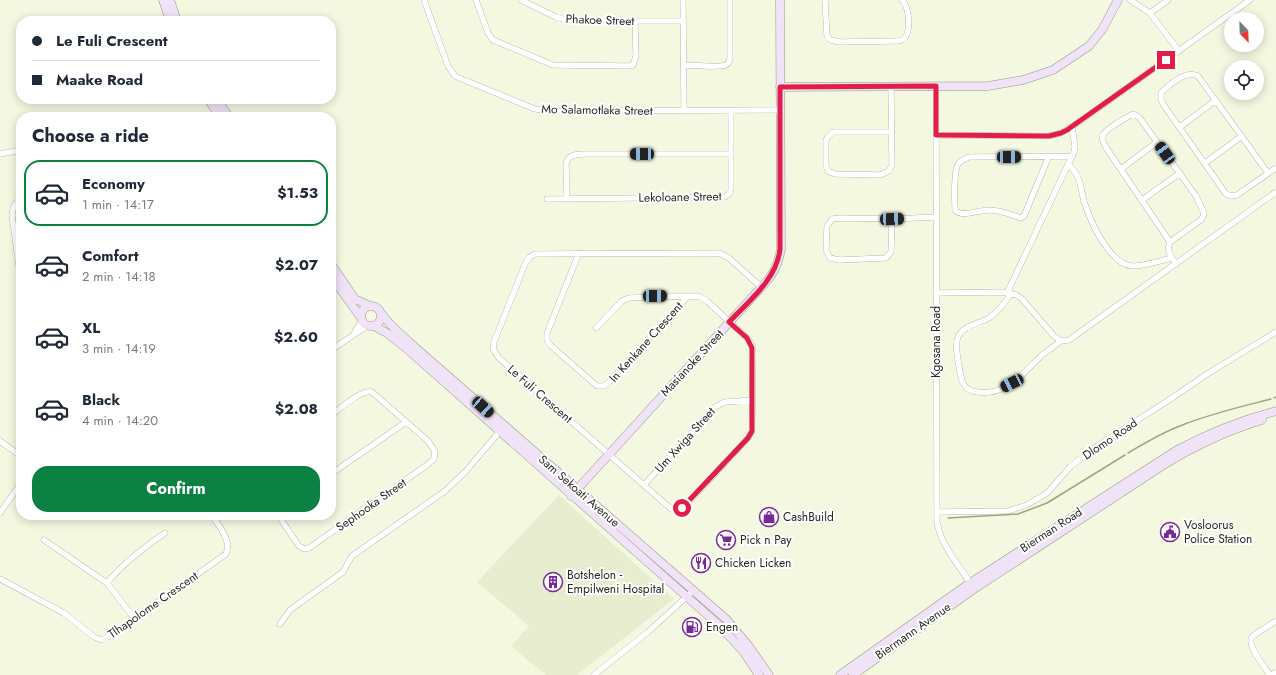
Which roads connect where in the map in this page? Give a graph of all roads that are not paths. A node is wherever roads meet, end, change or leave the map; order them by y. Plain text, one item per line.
1 (163, 0) edge
2 (170, 0) edge
3 (424, 0) edge
4 (476, 0) edge
5 (521, 0) edge
6 (683, 0) edge
7 (730, 0) edge
8 (780, 0) edge
9 (825, 0) edge
10 (902, 0) edge
11 (1118, 0) edge
12 (1130, 0) edge
13 (1168, 0) edge
14 (1250, 0) edge
15 (1150, 13) junction
16 (168, 16) edge
17 (175, 16) edge
18 (635, 21) junction
19 (684, 21) junction
20 (1179, 51) junction
21 (684, 65) junction
22 (891, 86) junction
23 (936, 86) junction
24 (780, 87) junction
25 (1216, 100) junction
26 (780, 110) junction
27 (684, 111) junction
28 (731, 111) junction
29 (1072, 126) junction
30 (1180, 127) junction
31 (891, 132) junction
32 (936, 135) junction
33 (1242, 136) junction
34 (1158, 142) junction
35 (16, 151) edge
36 (0, 154) edge
37 (731, 154) junction
38 (1050, 156) junction
39 (1073, 156) junction
40 (1205, 162) junction
41 (1069, 165) junction
42 (1276, 168) edge
43 (1121, 169) junction
44 (1180, 173) junction
45 (1268, 173) junction
46 (1276, 192) edge
47 (547, 198) dead end
48 (567, 198) junction
49 (1142, 200) junction
50 (16, 202) edge
51 (936, 217) junction
52 (892, 219) junction
53 (1170, 242) junction
54 (16, 244) edge
55 (579, 253) junction
56 (1172, 258) junction
57 (1176, 264) junction
58 (336, 271) edge
59 (336, 283) edge
60 (761, 288) junction
61 (936, 293) junction
62 (1009, 293) junction
63 (688, 296) junction
64 (370, 306) junction
65 (381, 313) junction
66 (729, 322) junction
67 (366, 323) junction
68 (596, 328) dead end
69 (1276, 332) edge
70 (1061, 341) junction
71 (336, 346) edge
72 (753, 400) junction
73 (336, 411) edge
74 (1276, 411) edge
75 (1276, 417) edge
76 (406, 422) junction
77 (500, 431) junction
78 (0, 441) edge
79 (16, 452) edge
80 (608, 454) junction
81 (336, 471) edge
82 (644, 485) junction
83 (577, 489) junction
84 (16, 490) edge
85 (571, 496) junction
86 (1, 511) edge
87 (937, 512) junction
88 (215, 520) edge
89 (281, 520) edge
90 (165, 533) dead end
91 (44, 540) dead end
92 (0, 579) edge
93 (107, 583) junction
94 (972, 586) junction
95 (694, 590) junction
96 (686, 597) junction
97 (134, 618) junction
98 (1276, 622) edge
99 (280, 624) dead end
100 (1276, 672) edge
101 (594, 675) edge
102 (759, 675) edge
103 (769, 675) edge
104 (840, 675) edge
105 (853, 675) edge
106 (1271, 675) edge

1 - 16 street
2 - 17 street
3 - 27 street, Mo Salamotlaka Street
4 - 18 street
5 - 18 street, Phakoe Street
6 - 19 street
7 - 21 street
8 - 24 street, Masianoke Street
9 - 10 street
11 - 23 street
12 - 15 street
13 - 15 street
14 - 20 street
15 - 20 street
18 - 19 street, Phakoe Street
19 - 21 street
20 - 29 street
21 - 27 street
22 - 23 street
22 - 24 street
22 - 31 street
23 - 32 street, Kgosana Road
24 - 26 street, Masianoke Street
25 - 30 street
25 - 30 street
25 - 33 street
26 - 28 street, Mo Salamotlaka Street
26 - 60 street, Masianoke Street
27 - 28 street, Mo Salamotlaka Street
28 - 37 street, Lekoloane Street
29 - 32 street
29 - 39 street
30 - 40 street
31 - 31 street
32 - 51 street, Kgosana Road
33 - 40 street
33 - 45 street
34 - 43 street
34 - 43 street
34 - 44 street
35 - 36 street
37 - 48 street, Lekoloane Street
37 - 48 street
38 - 38 street
38 - 39 street
39 - 41 street
40 - 45 street
41 - 56 street
41 - 62 street
42 - 45 street
43 - 49 street
44 - 49 street
44 - 53 street
46 - 57 street
47 - 48 street, Lekoloane Street
49 - 53 street
50 - 54 street
51 - 52 street
51 - 61 street, Kgosana Road
52 - 52 street
53 - 56 street
55 - 60 street, Le Fuli Crescent
55 - 63 street, In Kenkane Crescent
55 - 80 street, Le Fuli Crescent
56 - 57 street
57 - 70 street
58 - 64 street
59 - 67 street, Sam Sekoati Avenue
60 - 66 street, Masianoke Street
61 - 62 street
61 - 87 street, Kgosana Road
62 - 70 street
62 - 70 street
63 - 66 street, Le Fuli Crescent
63 - 68 street, Le Fuli Crescent
64 - 65 street
64 - 67 street
65 - 67 street
65 - 83 street, Sam Sekoati Avenue
66 - 72 street, Le Fuli Crescent
66 - 80 street, Masianoke Street
67 - 71 street
67 - 77 street, Sam Sekoati Avenue
69 - 87 street, Dlomo Road
72 - 82 street, Um Xwiga Street
72 - 82 street, Le Fuli Crescent
73 - 76 street
74 - 94 street, Bierman Road
75 - 94 street, Bierman Road
76 - 81 street
76 - 89 street, Sephooka Street
77 - 85 street, Sam Sekoati Avenue
77 - 99 street
78 - 79 street
80 - 82 street, Le Fuli Crescent
80 - 83 street, Masianoke Street
83 - 85 street, Masianoke Street
83 - 95 street, Sam Sekoati Avenue
84 - 86 street
85 - 96 street, Sam Sekoati Avenue
87 - 94 street, Kgosana Road
88 - 97 street, Tlhapolome Crescent
90 - 93 street
91 - 93 street
92 - 97 street, Tlhapolome Crescent
93 - 97 street
94 - 104 street, Bierman Road
94 - 105 street, Biermann Avenue
95 - 96 street
95 - 103 street, Sam Sekoati Avenue
96 - 101 street
96 - 102 street, Sam Sekoati Avenue
98 - 106 street
100 - 106 street

